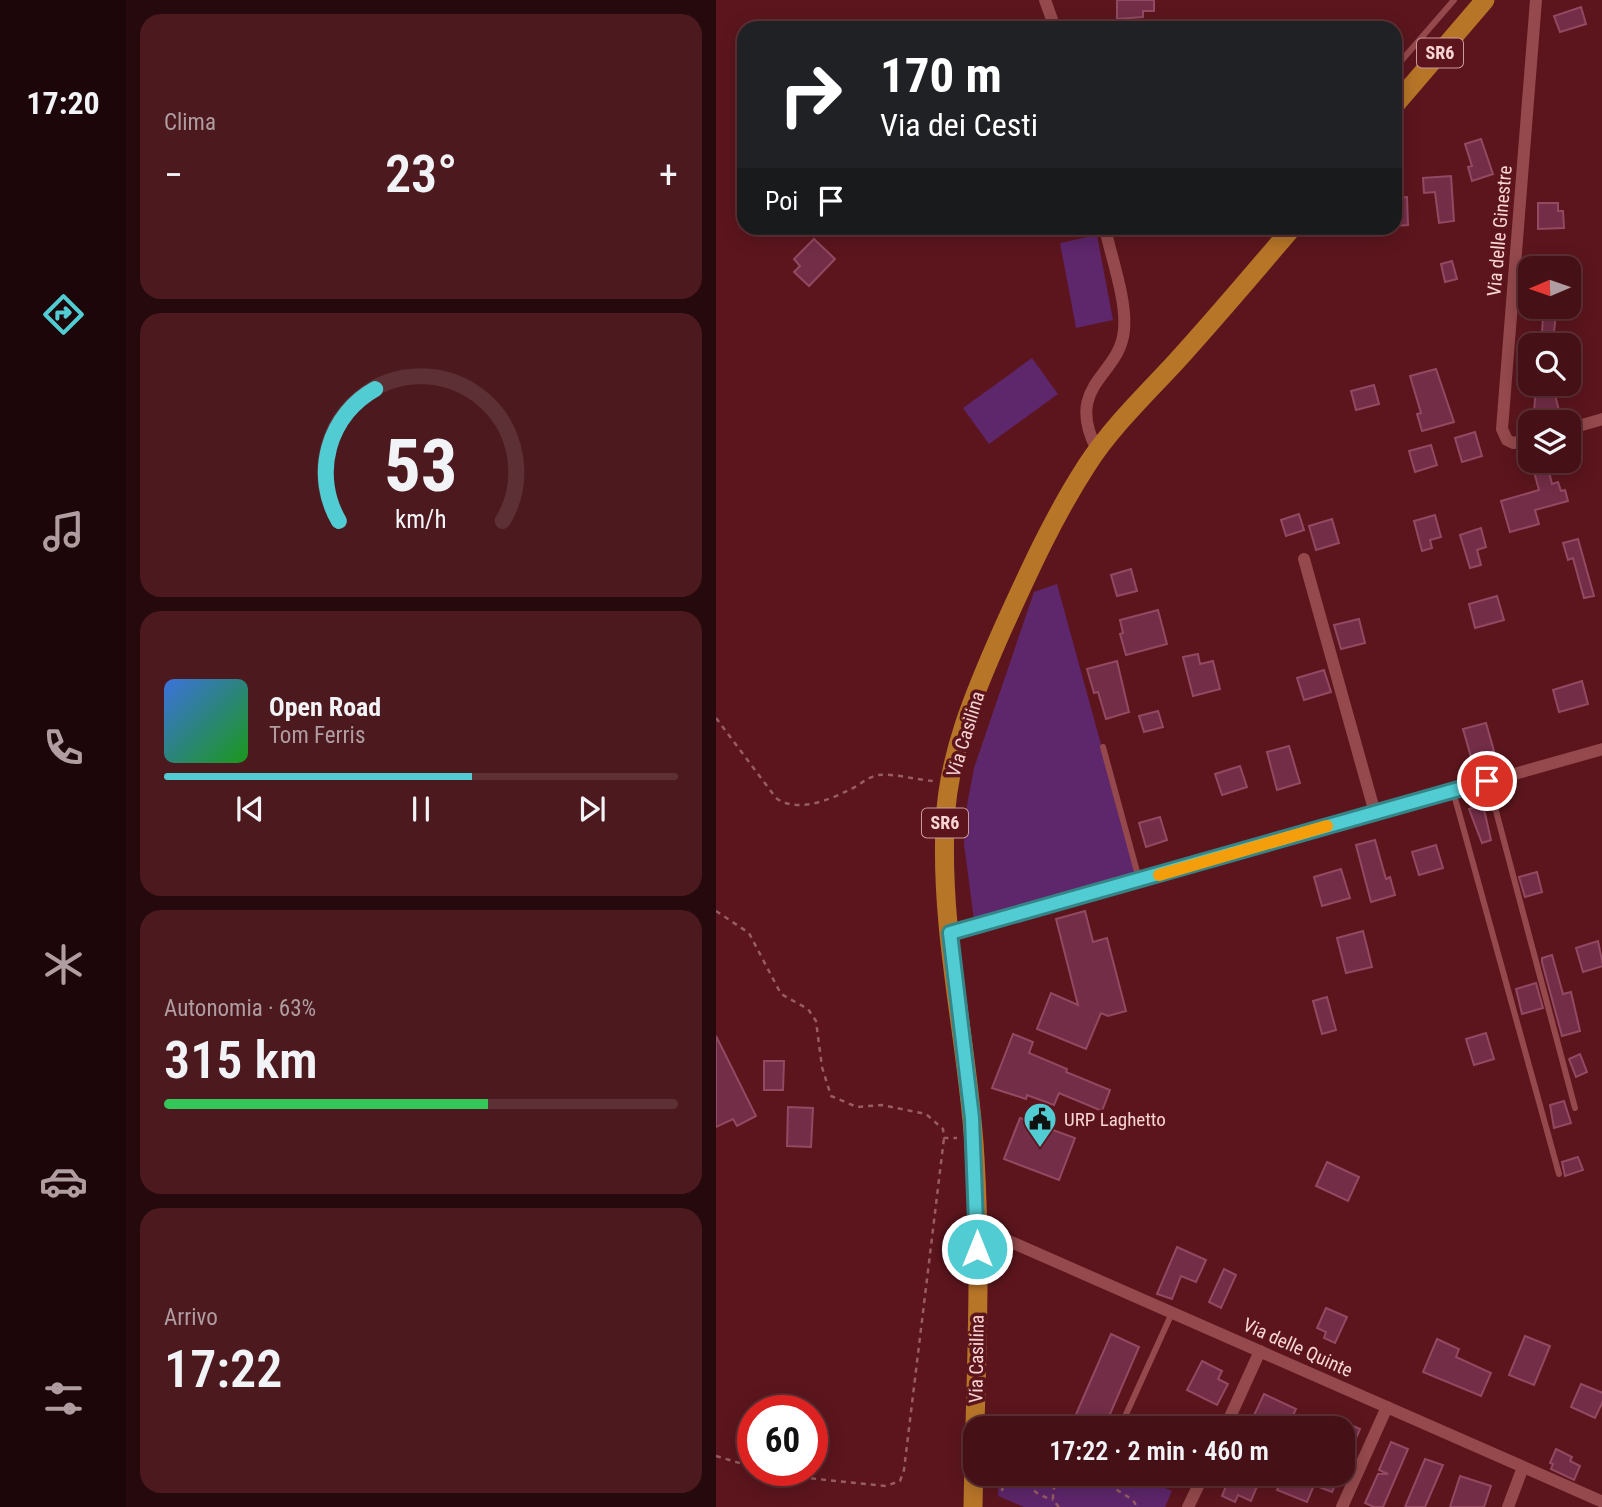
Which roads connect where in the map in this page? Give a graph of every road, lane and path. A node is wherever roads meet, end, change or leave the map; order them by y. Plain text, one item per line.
1 (1045, 0) edge
2 (1454, 0) edge
3 (1485, 0) edge
4 (1536, 0) edge
5 (1052, 21) edge
6 (1402, 60) edge
7 (1402, 97) edge
8 (1106, 235) edge
9 (1286, 235) edge
10 (1602, 419) edge
11 (1581, 425) edge
12 (1518, 442) edge
13 (1097, 450) junction
14 (1304, 559) dead end
15 (716, 718) edge
16 (1103, 747) dead end
17 (1602, 750) edge
18 (933, 781) dead end
19 (1487, 781) junction
20 (1453, 791) junction
21 (1375, 813) junction
22 (1140, 881) junction
23 (716, 911) edge
24 (950, 933) junction
25 (1575, 1108) dead end
26 (974, 1137) junction
27 (944, 1138) junction
28 (1559, 1174) dead end
29 (977, 1227) junction
30 (1172, 1312) junction
31 (1260, 1351) junction
32 (1387, 1407) junction
33 (1125, 1416) edge
34 (1230, 1416) edge
35 (716, 1456) edge
36 (737, 1462) edge
37 (1523, 1467) junction
38 (828, 1480) edge
39 (1003, 1486) edge
40 (1029, 1486) edge
41 (1056, 1486) edge
42 (1110, 1486) edge
43 (1198, 1486) edge
44 (1002, 1491) dead end
45 (1053, 1500) junction
46 (1602, 1502) edge
47 (973, 1507) edge
48 (1059, 1507) edge
49 (1137, 1507) edge
50 (1188, 1507) edge
51 (1342, 1507) edge
52 (1508, 1507) edge

1 - 5 street
2 - 6 lane
3 - 7 main road, SR6
4 - 12 street, Via delle Ginestre
8 - 13 street
9 - 13 main road, Via Casilina / SR6
10 - 11 street
13 - 24 main road, Via Casilina / SR6
14 - 21 street
15 - 18 path
16 - 22 lane
17 - 19 street
19 - 20 street
19 - 25 lane
20 - 21 street
20 - 28 lane
21 - 22 street
22 - 24 street
23 - 27 path
24 - 26 main road, Via Casilina / SR6
26 - 27 path
26 - 29 main road, Via Casilina / SR6
27 - 38 path
29 - 30 street, Via delle Quinte
29 - 47 main road, Via Casilina / SR6
30 - 31 street, Via delle Quinte
30 - 33 lane
31 - 32 street, Via delle Quinte
31 - 34 street
32 - 37 street, Via delle Quinte
32 - 51 street
35 - 36 path
37 - 46 street, Via delle Quinte
37 - 52 street
39 - 44 path
40 - 45 path
41 - 45 path
42 - 49 path
43 - 50 street
45 - 48 path

